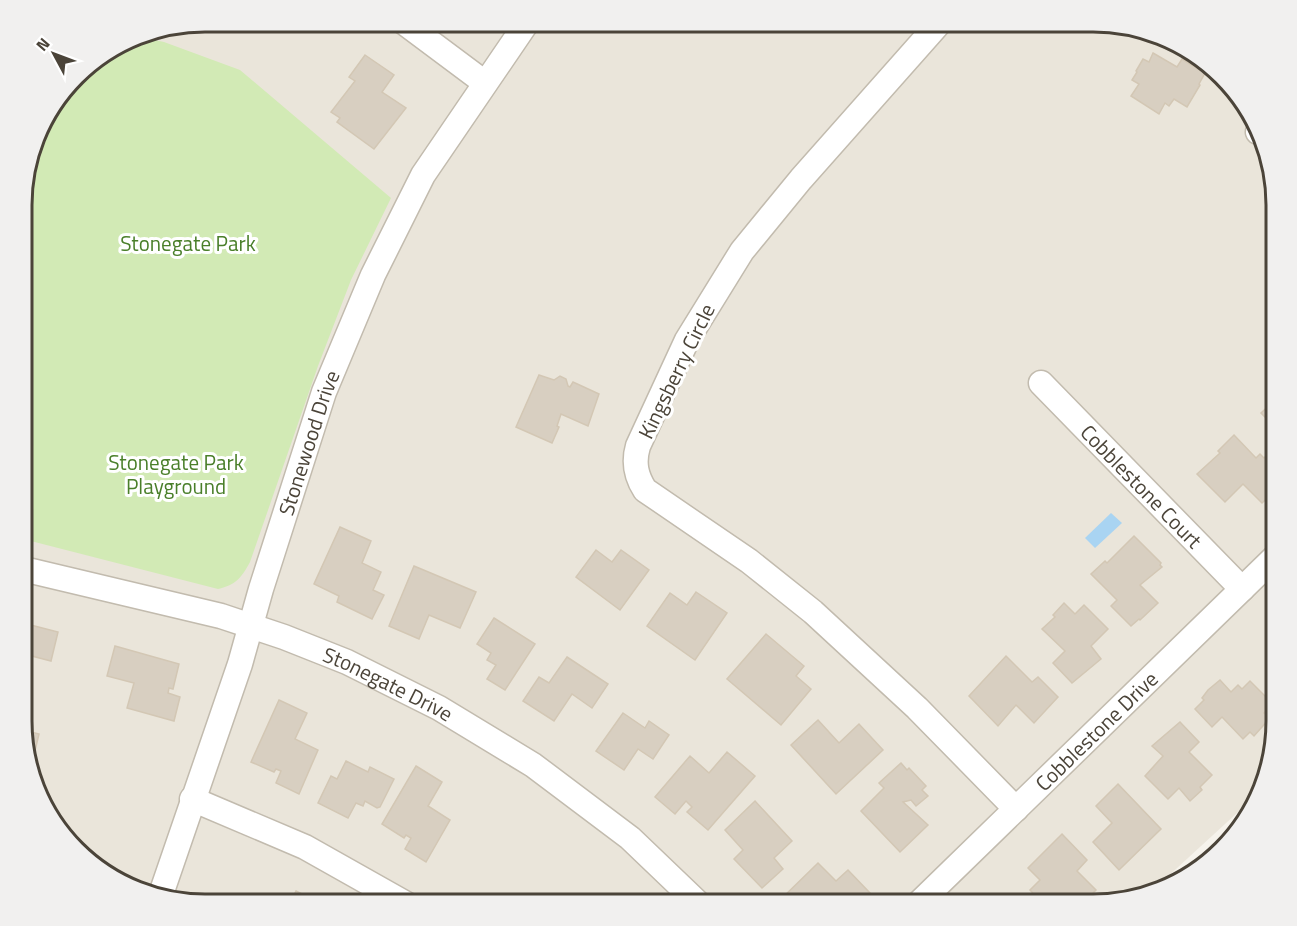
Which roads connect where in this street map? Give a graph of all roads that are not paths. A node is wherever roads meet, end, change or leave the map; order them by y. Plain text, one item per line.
1 (416, 31) edge
2 (521, 31) edge
3 (931, 32) edge
4 (485, 83) junction
5 (1041, 383) dead end
6 (1265, 567) edge
7 (32, 571) edge
8 (1242, 589) junction
9 (252, 626) junction
10 (192, 799) junction
11 (1016, 809) junction
12 (163, 889) edge
13 (388, 894) edge
14 (689, 894) edge
15 (928, 894) edge

1 - 4 street
2 - 4 street, Stonewood Drive
3 - 11 street, Kingsberry Circle
4 - 9 street, Stonewood Drive
5 - 8 street, Cobblestone Court
6 - 8 street, Cobblestone Drive
7 - 9 street, Stonegate Drive
8 - 11 street, Cobblestone Drive
9 - 10 street, Stonewood Drive
9 - 14 street, Stonegate Drive
10 - 12 street, Stonewood Drive
10 - 13 street
11 - 15 street, Cobblestone Drive

